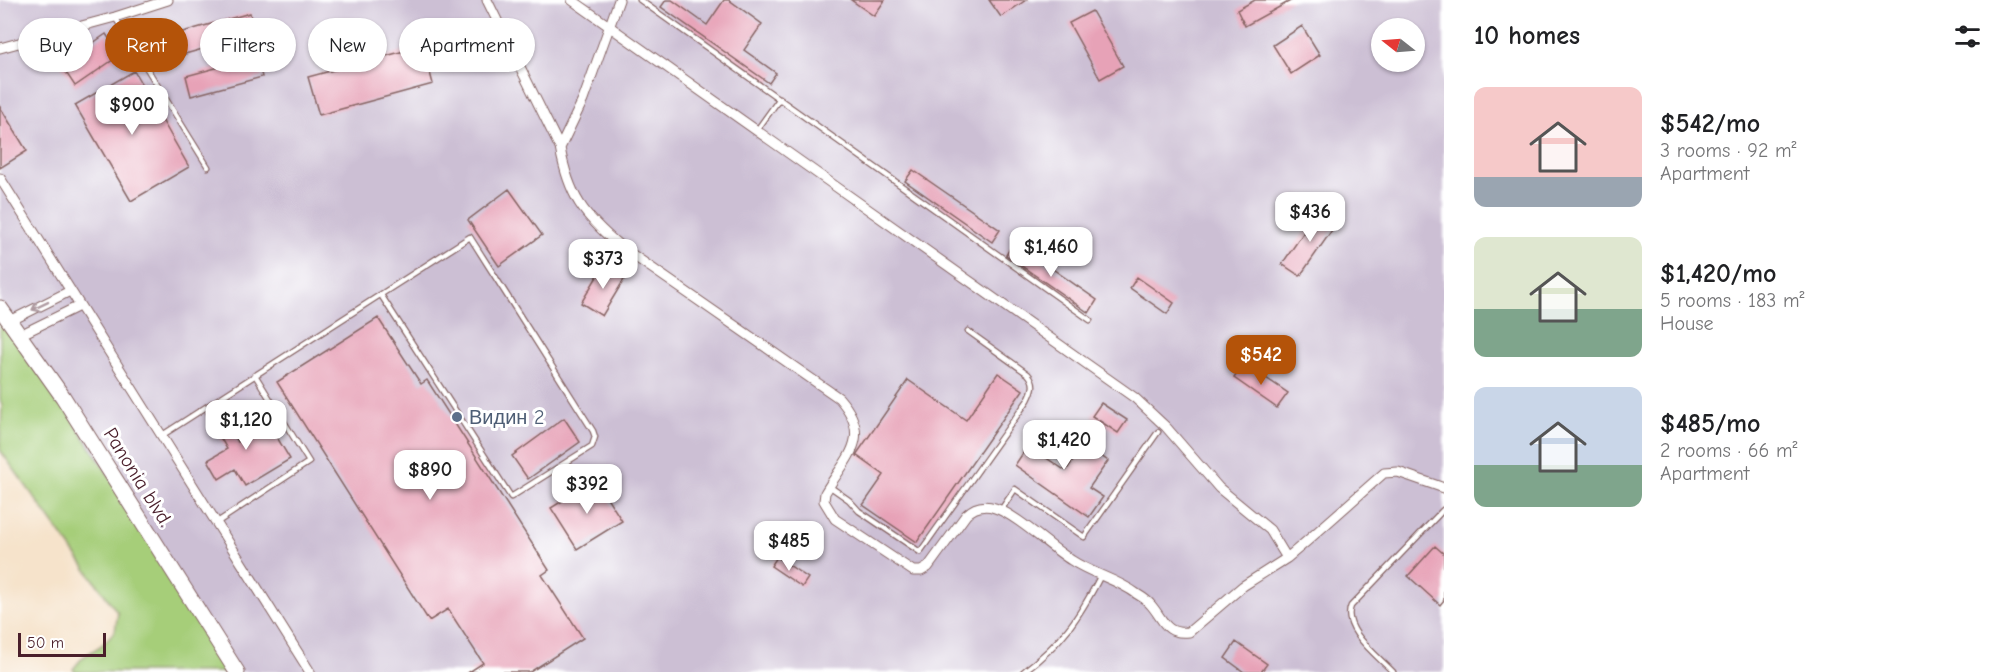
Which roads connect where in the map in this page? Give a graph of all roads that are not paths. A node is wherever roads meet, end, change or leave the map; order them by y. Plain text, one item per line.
1 (168, 0) edge
2 (487, 0) edge
3 (572, 0) edge
4 (619, 0) edge
5 (640, 0) edge
6 (115, 17) junction
7 (609, 28) junction
8 (0, 48) edge
9 (780, 99) junction
10 (756, 131) junction
11 (560, 148) junction
12 (208, 166) dead end
13 (2, 182) edge
14 (70, 291) junction
15 (381, 295) junction
16 (79, 306) junction
17 (0, 308) edge
18 (1090, 320) dead end
19 (10, 321) junction
20 (968, 331) dead end
21 (20, 335) junction
22 (255, 375) junction
23 (1158, 432) dead end
24 (161, 436) junction
25 (829, 486) junction
26 (1444, 488) edge
27 (1000, 510) junction
28 (1443, 510) edge
29 (216, 523) junction
30 (1287, 558) junction
31 (1101, 575) junction
32 (237, 672) edge
33 (310, 672) edge
34 (1023, 672) edge
35 (1393, 672) edge

1 - 6 street
2 - 11 street
3 - 7 street
4 - 7 street
5 - 9 lane
6 - 8 street
6 - 12 lane
7 - 10 street
7 - 11 street
9 - 10 lane
9 - 18 lane
10 - 30 street
11 - 25 street
13 - 14 street
14 - 16 street
14 -> 19 street
15 - 15 lane
15 - 22 lane
16 - 21 street
16 - 24 street
17 - 19 main road, Panonia blvd.
19 - 21 main road, Panonia blvd.
20 - 25 lane
21 - 32 main road, Panonia blvd.
22 - 24 lane
22 - 29 lane
23 - 27 lane
24 - 29 street
25 - 27 street
26 - 30 street
27 - 31 street
28 - 35 lane
29 - 33 street
30 - 31 street
31 - 34 lane

